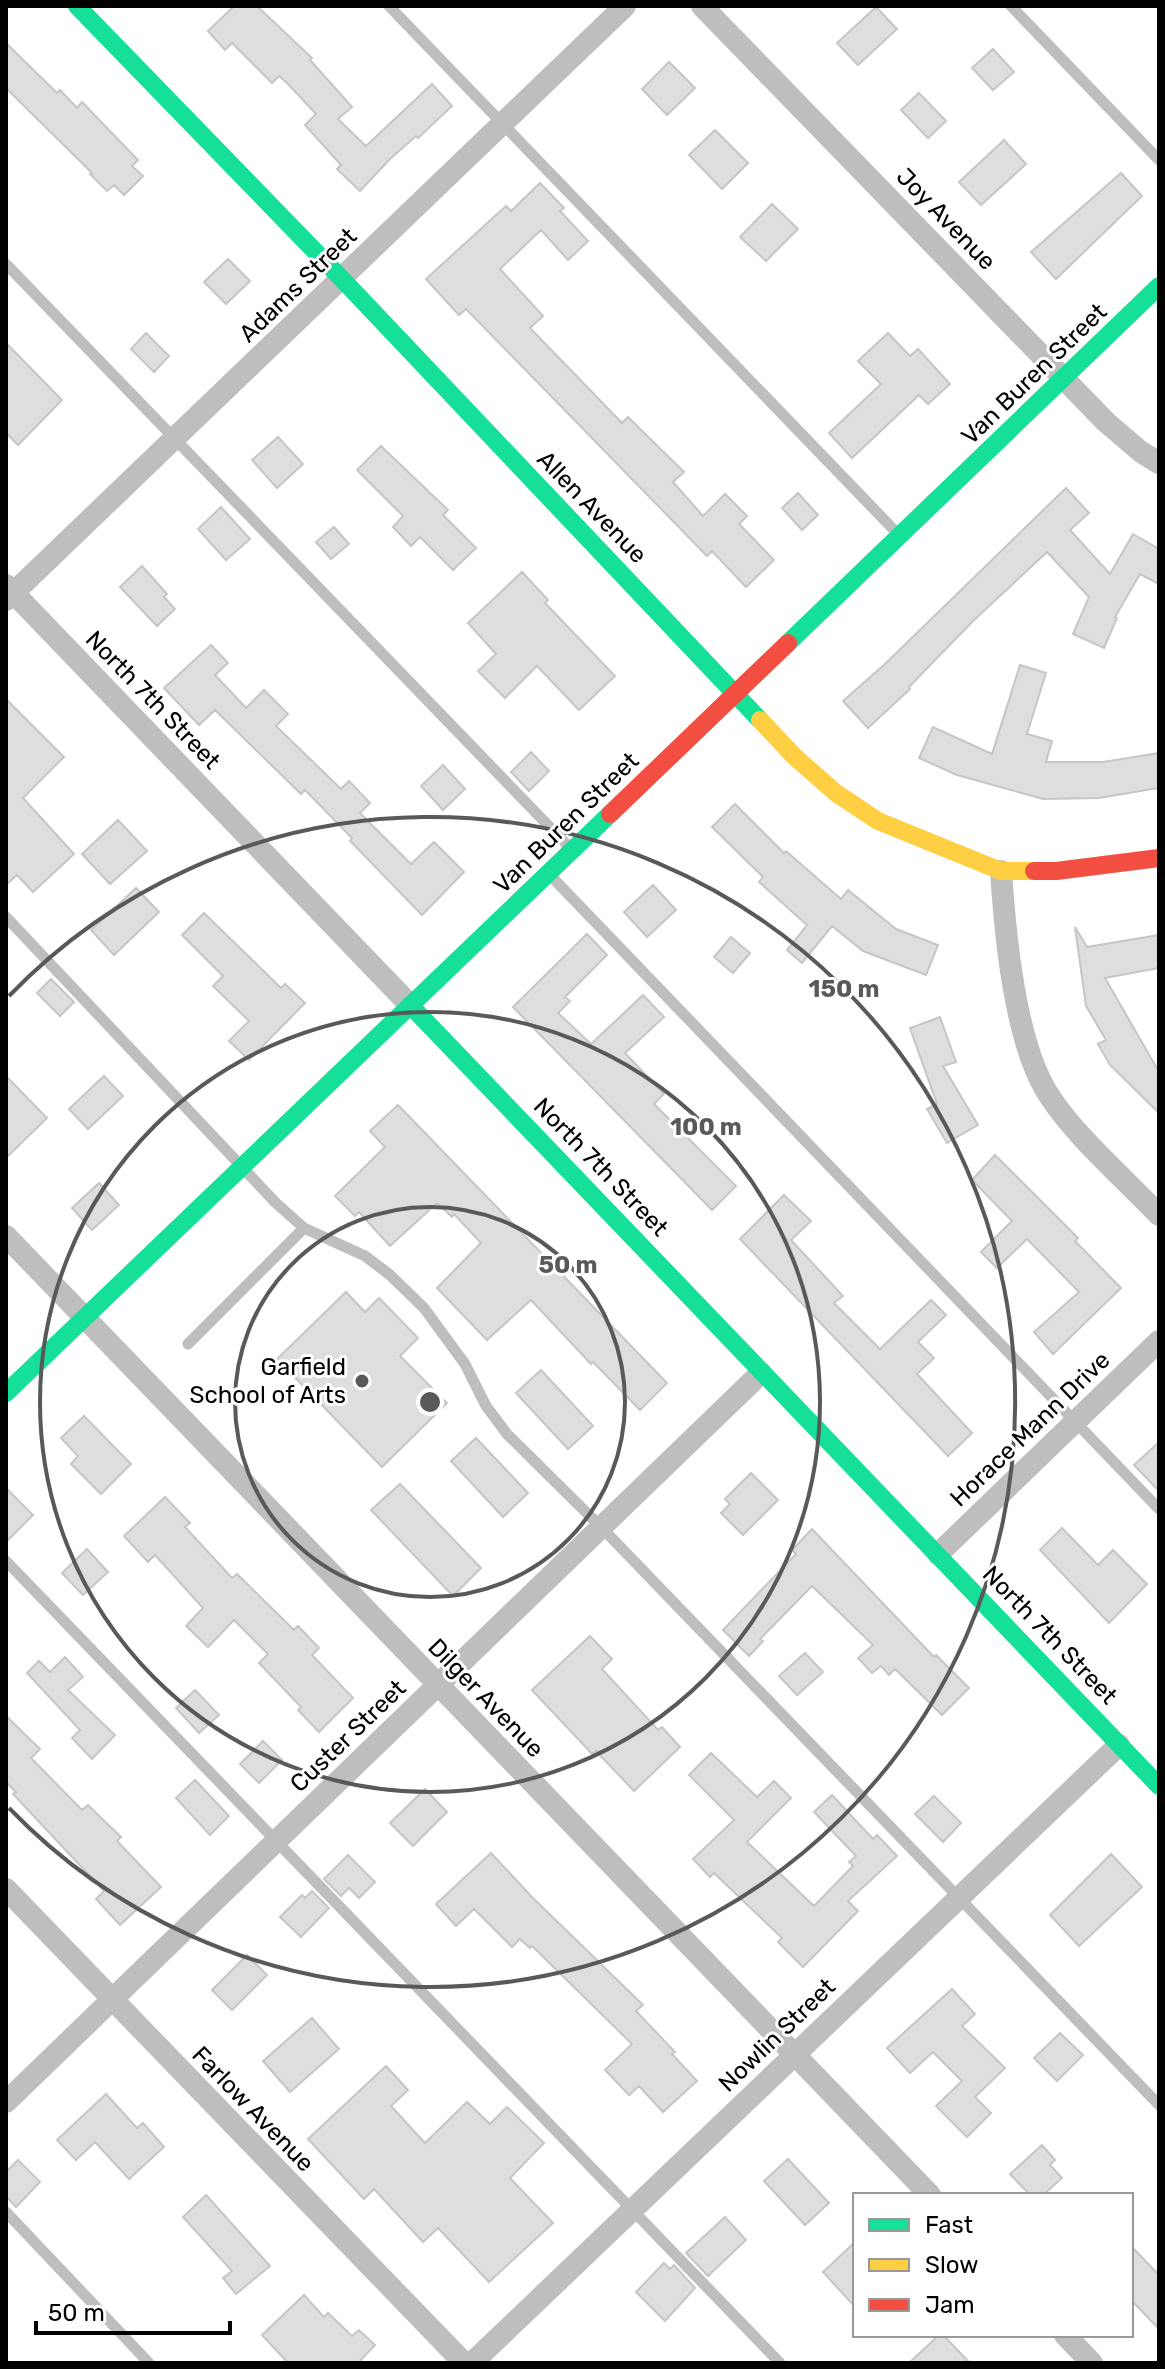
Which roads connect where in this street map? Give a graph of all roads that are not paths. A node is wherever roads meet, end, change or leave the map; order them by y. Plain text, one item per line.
1 (77, 6) edge
2 (389, 6) edge
3 (625, 6) edge
4 (702, 6) edge
5 (1011, 6) edge
6 (501, 126) junction
7 (1159, 160) edge
8 (6, 264) edge
9 (342, 279) junction
10 (1159, 286) edge
11 (1065, 378) junction
12 (175, 439) junction
13 (1159, 463) edge
14 (900, 536) junction
15 (9, 593) edge
16 (736, 693) junction
17 (572, 850) junction
18 (1159, 858) edge
19 (1001, 871) junction
20 (548, 873) junction
21 (6, 917) edge
22 (410, 1005) junction
23 (241, 1168) junction
24 (1159, 1215) edge
25 (304, 1228) junction
26 (6, 1236) edge
27 (84, 1318) junction
28 (1159, 1341) edge
29 (188, 1344) dead end
30 (761, 1373) junction
31 (6, 1393) edge
32 (1075, 1421) junction
33 (1159, 1509) edge
34 (601, 1527) junction
35 (938, 1554) junction
36 (6, 1561) edge
37 (438, 1685) junction
38 (1119, 1745) junction
39 (1159, 1786) edge
40 (277, 1840) junction
41 (6, 1889) edge
42 (959, 1898) junction
43 (112, 2000) junction
44 (794, 2054) junction
45 (6, 2102) edge
46 (1159, 2105) edge
47 (928, 2193) edge
48 (632, 2210) junction
49 (6, 2212) edge
50 (1067, 2337) edge
51 (149, 2363) edge
52 (464, 2363) edge
53 (472, 2363) edge
54 (780, 2363) edge
55 (1092, 2363) edge

1 - 9 street, Allen Avenue
2 - 6 lane
3 - 6 street, Adams Street
4 - 11 street, Joy Avenue
5 - 7 lane
6 - 9 street, Adams Street
6 - 14 lane
8 - 12 lane
9 - 12 street, Adams Street
9 - 16 street, Allen Avenue
10 - 11 street, Van Buren Street
11 - 13 street, Joy Avenue
11 - 14 street, Van Buren Street
12 - 15 street, Adams Street
12 - 17 lane
14 - 16 street, Van Buren Street
15 - 22 street, North 7th Street
16 - 17 street, Van Buren Street
16 - 19 street, Allen Avenue
17 - 20 street, Van Buren Street
18 - 19 street, Allen Avenue
19 - 24 street
20 - 22 street, Van Buren Street
20 - 32 lane
21 - 23 lane
22 - 23 street, Van Buren Street
22 - 30 street, North 7th Street
23 - 25 lane
23 - 27 street, Van Buren Street
25 - 29 lane
25 - 34 lane
26 - 27 street, Dilger Avenue
27 - 31 street, Van Buren Street
27 - 37 street, Dilger Avenue
28 - 32 street, Horace Mann Drive
30 - 34 street, Custer Street
30 - 35 street, North 7th Street
32 - 33 lane
32 - 35 street, Horace Mann Drive
34 - 37 street, Custer Street
34 - 42 lane
35 - 38 street, North 7th Street
36 - 40 lane
37 - 40 street, Custer Street
37 - 44 street, Dilger Avenue
38 - 39 street, North 7th Street
38 - 42 street, Nowlin Street
40 - 43 street, Custer Street
40 - 48 lane
41 - 43 street, Farlow Avenue
42 - 44 street, Nowlin Street
42 - 46 lane
43 - 45 street, Custer Street
43 - 52 street, Farlow Avenue
44 - 47 street, Dilger Avenue
44 - 48 street, Nowlin Street
48 - 53 street, Nowlin Street
48 - 54 lane
49 - 51 lane
50 - 55 street

